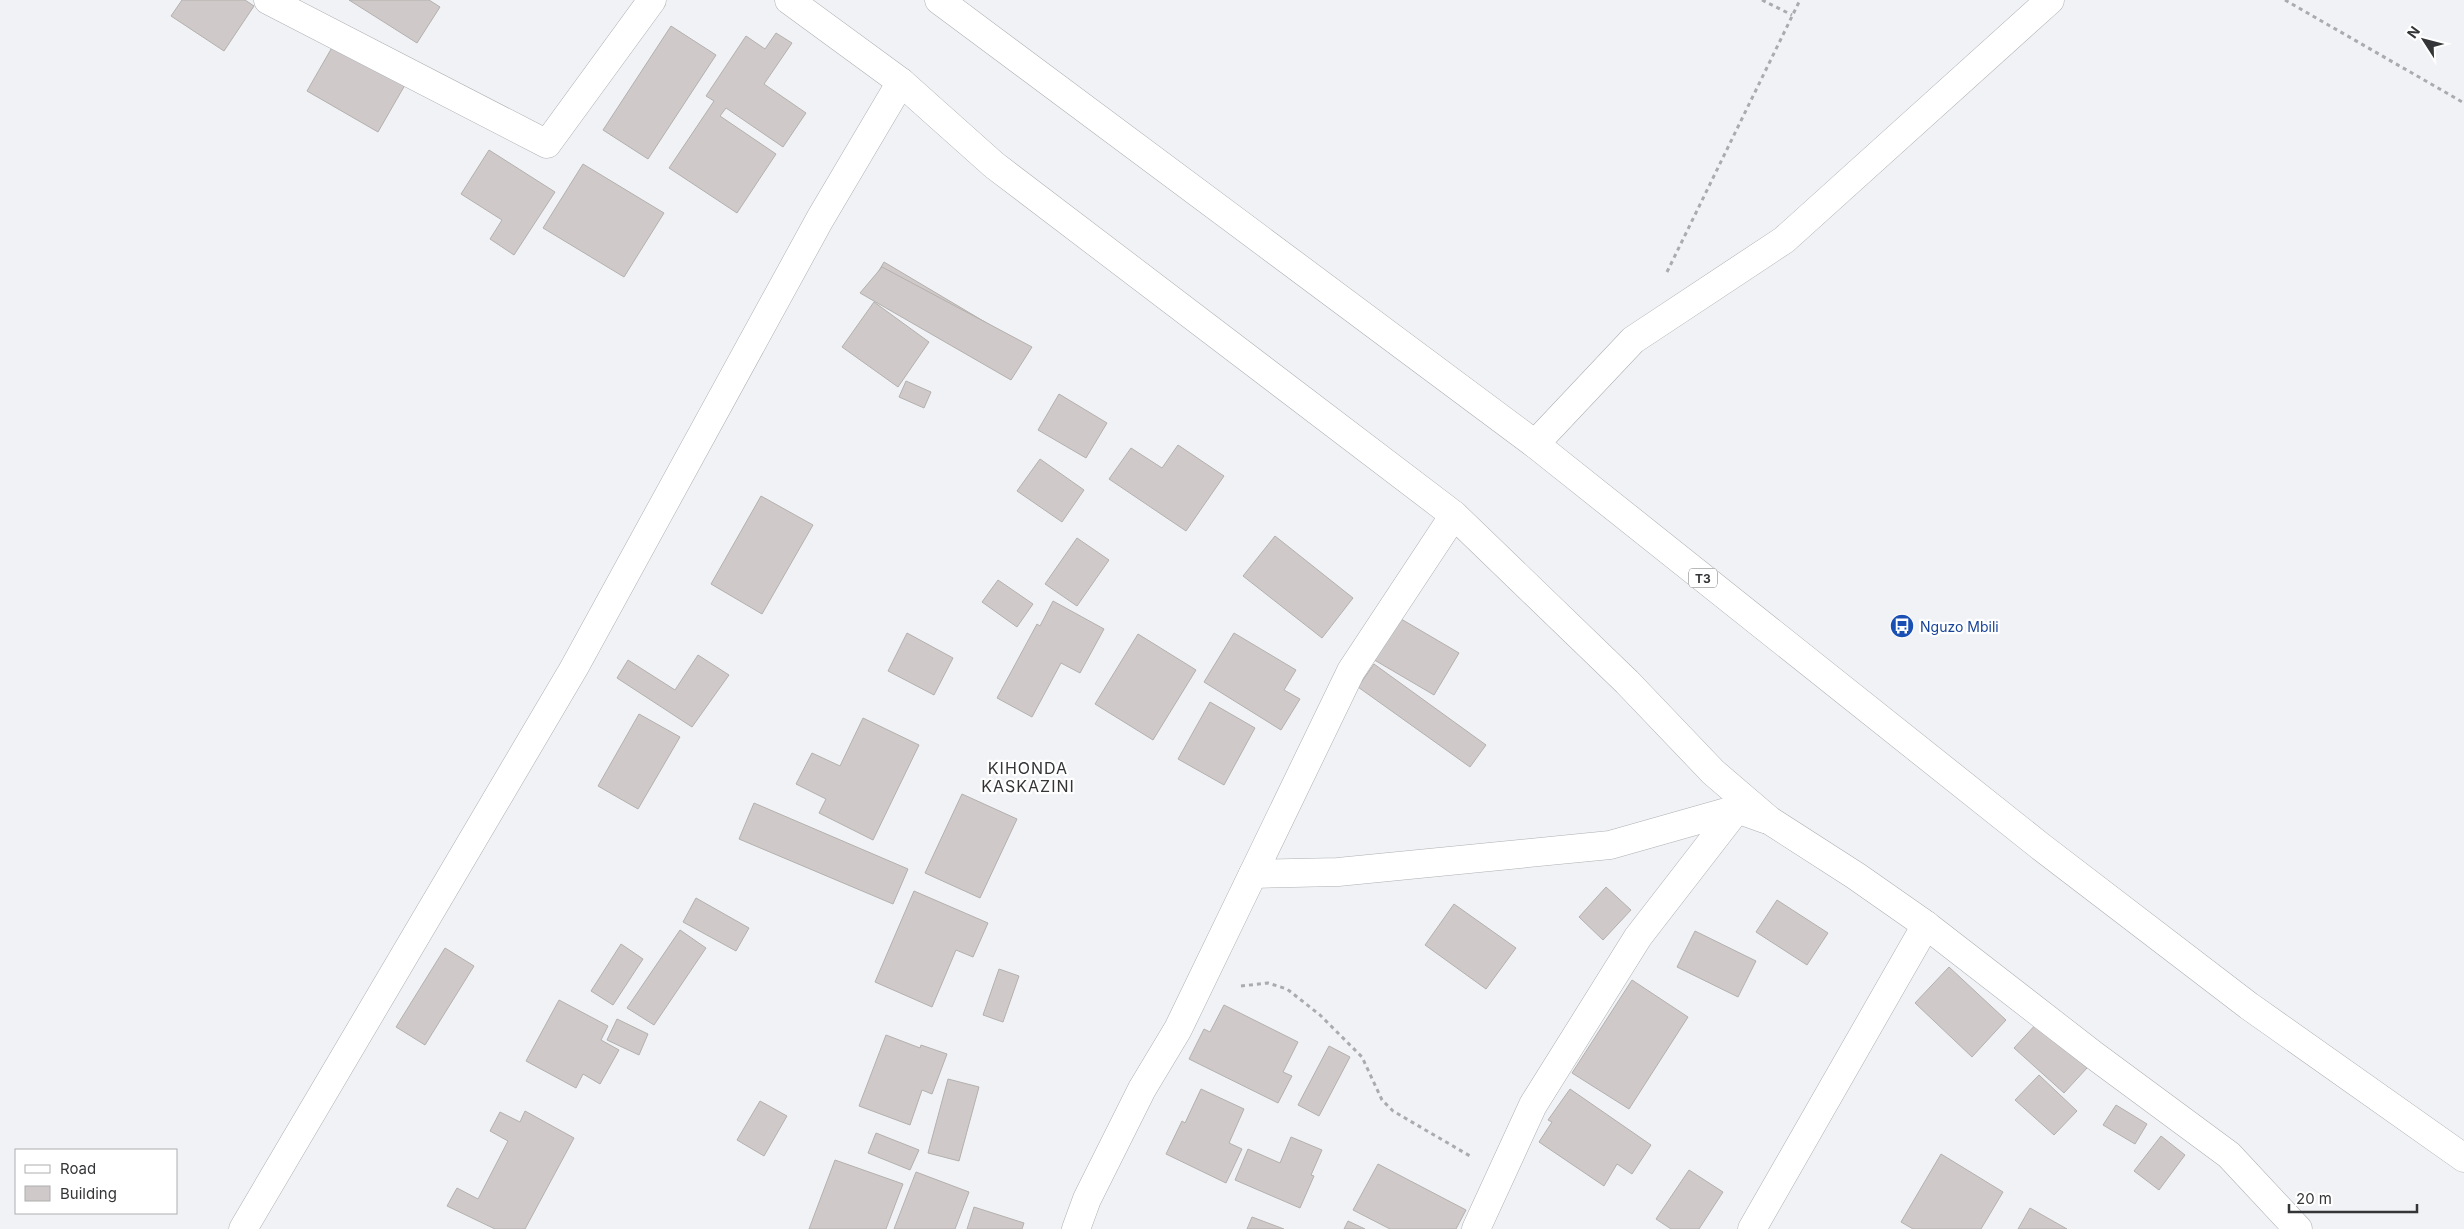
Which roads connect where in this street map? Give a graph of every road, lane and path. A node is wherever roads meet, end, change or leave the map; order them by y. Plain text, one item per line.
1 (268, 0) edge
2 (652, 0) edge
3 (789, 0) edge
4 (939, 0) edge
5 (1762, 0) edge
6 (1800, 0) edge
7 (2050, 0) edge
8 (2285, 0) edge
9 (1792, 15) junction
10 (901, 82) junction
11 (2464, 104) edge
12 (1663, 279) dead end
13 (1535, 444) junction
14 (1454, 515) junction
15 (1737, 809) junction
16 (1769, 820) junction
17 (1253, 874) junction
18 (1926, 925) junction
19 (1195, 990) junction
20 (2464, 1158) edge
21 (1498, 1181) junction
22 (243, 1229) edge
23 (1076, 1229) edge
24 (1476, 1229) edge
25 (1752, 1229) edge
26 (2298, 1229) edge

1 - 2 main road
3 - 10 main road
4 - 13 main road, T3
5 - 9 path
6 - 9 path
7 - 13 main road
8 - 11 path
9 - 12 path
10 - 14 main road
10 - 22 main road
13 - 20 main road, T3
14 - 16 main road
14 - 17 main road
15 - 16 main road
15 - 17 main road
15 - 21 main road
16 - 18 main road
17 - 19 main road
18 - 25 main road
18 - 26 main road
19 - 21 path
19 - 23 main road
21 - 24 main road

